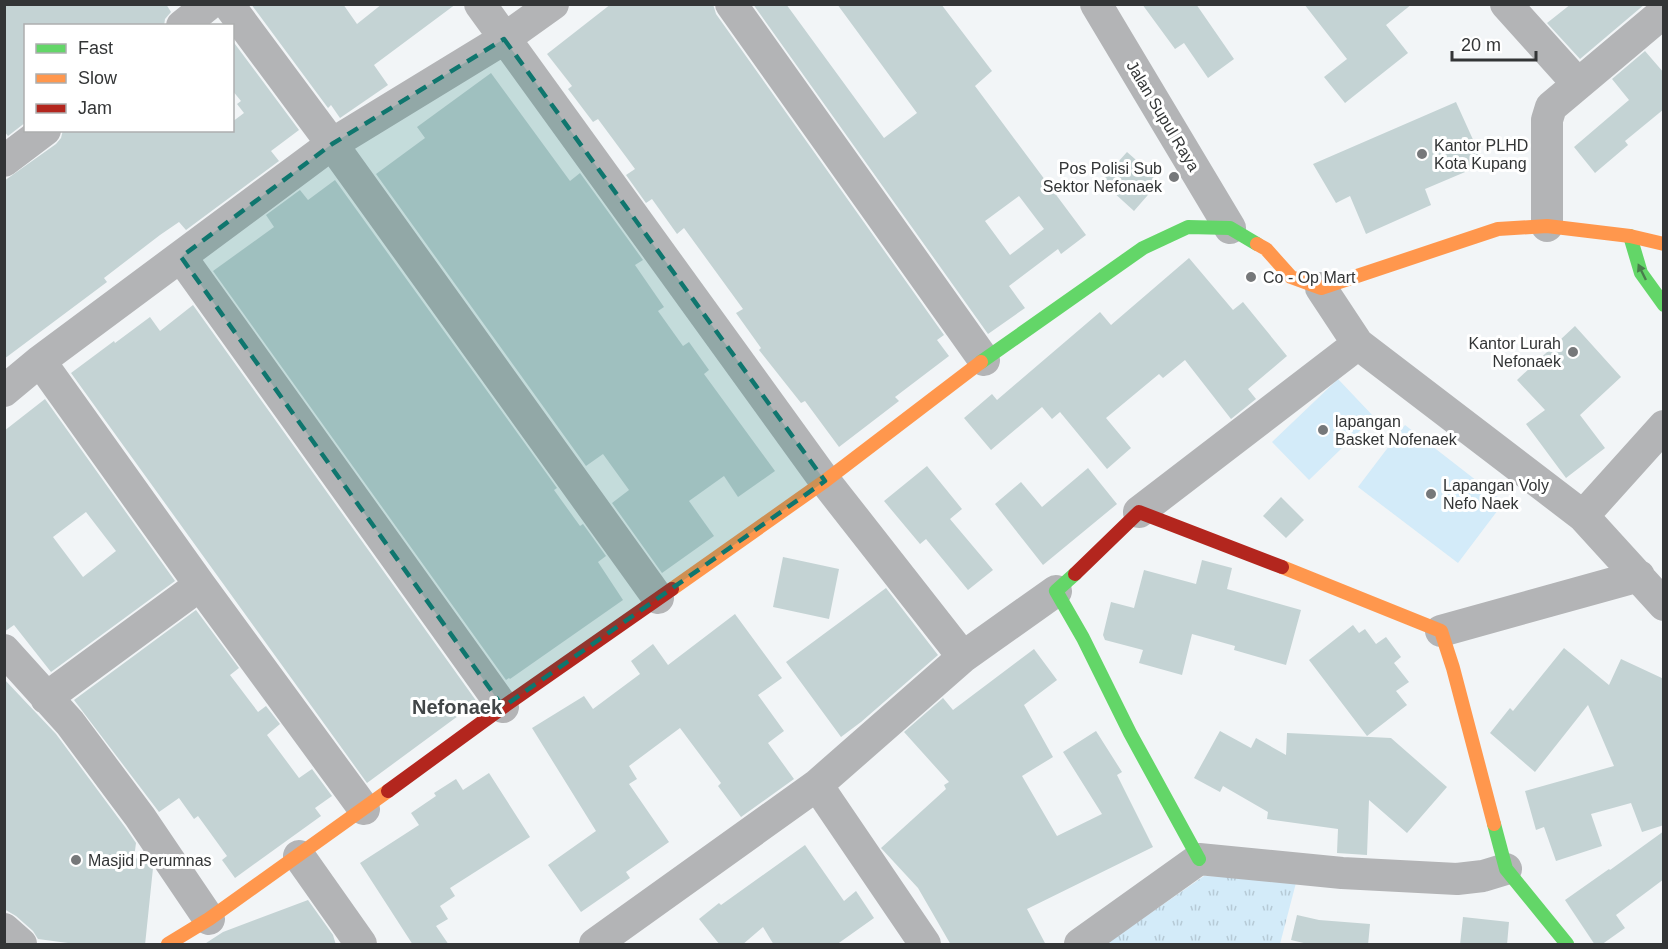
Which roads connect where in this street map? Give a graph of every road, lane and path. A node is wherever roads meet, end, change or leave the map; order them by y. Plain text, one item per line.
1 (209, 4) edge
2 (228, 4) edge
3 (480, 4) edge
4 (553, 4) edge
5 (730, 4) edge
6 (1096, 4) edge
7 (1506, 4) edge
8 (1664, 12) edge
9 (184, 24) edge
10 (504, 39) junction
11 (1578, 84) junction
12 (42, 132) edge
13 (332, 144) junction
14 (4, 162) edge
15 (1547, 226) junction
16 (1230, 228) junction
17 (1630, 236) junction
18 (1664, 244) edge
19 (181, 257) junction
20 (1321, 288) junction
21 (1664, 305) edge
22 (1358, 344) junction
23 (984, 360) junction
24 (40, 361) junction
25 (9, 381) edge
26 (1664, 426) edge
27 (825, 481) junction
28 (1139, 512) junction
29 (1583, 516) junction
30 (1639, 576) junction
31 (200, 585) junction
32 (1056, 591) junction
33 (657, 598) junction
34 (1664, 605) edge
35 (1440, 631) junction
36 (4, 650) edge
37 (963, 657) junction
38 (46, 698) junction
39 (503, 707) junction
40 (817, 785) junction
41 (364, 809) junction
42 (298, 856) junction
43 (1199, 859) junction
44 (1506, 869) junction
45 (209, 919) junction
46 (4, 929) edge
47 (21, 945) edge
48 (168, 945) edge
49 (361, 945) edge
50 (595, 945) edge
51 (925, 945) edge
52 (1080, 945) edge
53 (1567, 945) edge

1 - 9 street
2 - 13 street
3 - 10 street
4 - 10 street
5 - 23 street
6 - 16 street, Jalan Supul Raya
7 - 11 street
8 - 11 street
10 - 13 street
10 - 27 street
11 - 15 street
12 - 14 street
13 - 19 street
13 - 33 street
15 - 17 street
15 - 20 street
16 - 20 street
16 - 23 street
17 - 18 street
21 -> 17 street
19 - 24 street
19 - 39 street
20 - 22 street
22 - 28 street
22 - 29 street
23 - 27 street
24 - 25 street
24 - 31 street
26 - 29 street
27 - 33 street
27 - 37 street
28 - 32 street
28 - 35 street
29 - 30 street
30 - 34 street
30 - 35 street
31 - 38 street
31 - 41 street
32 - 37 street
32 - 43 street
33 - 39 street
35 - 44 street
36 - 38 street
37 - 40 street
38 - 45 street
39 - 41 street
40 - 50 street
40 - 51 street
41 - 42 street
42 - 45 street
42 - 49 street
43 - 44 street
43 - 52 street
44 - 53 street
45 - 48 street
46 - 47 street

